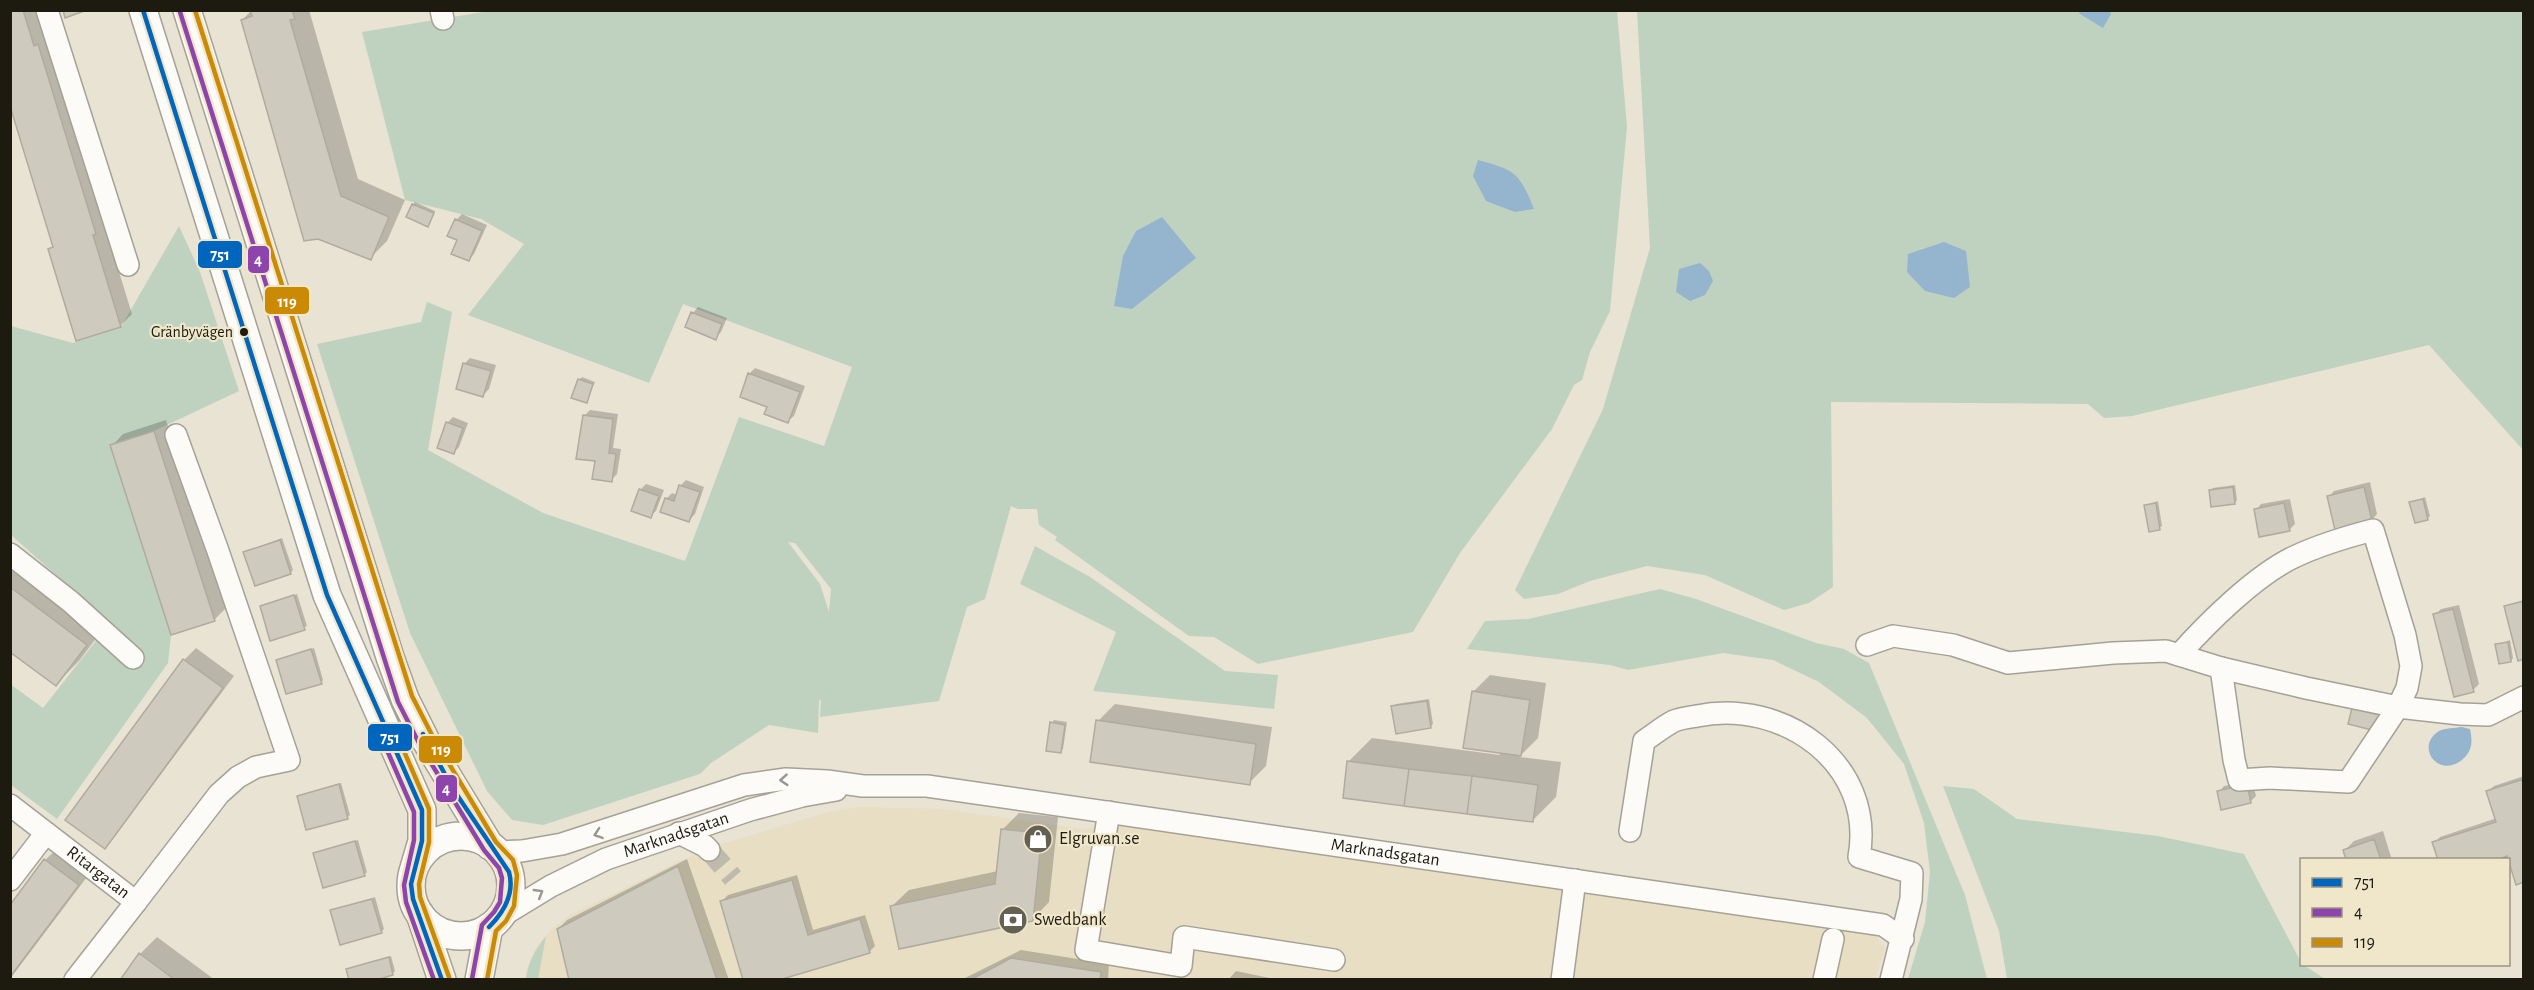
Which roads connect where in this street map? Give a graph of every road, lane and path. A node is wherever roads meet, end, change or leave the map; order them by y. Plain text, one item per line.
1 (46, 10) edge
2 (143, 10) edge
3 (188, 10) edge
4 (128, 265) dead end
5 (176, 435) dead end
6 (10, 554) edge
7 (1866, 645) dead end
8 (2179, 655) junction
9 (134, 658) dead end
10 (2221, 668) junction
11 (2523, 697) edge
12 (2398, 707) junction
13 (863, 786) junction
14 (10, 806) edge
15 (1109, 812) junction
16 (1630, 831) dead end
17 (679, 832) junction
18 (46, 833) junction
19 (494, 849) junction
20 (709, 850) tunnel mouth
21 (414, 868) junction
22 (10, 880) edge
23 (1575, 880) junction
24 (136, 902) junction
25 (420, 914) junction
26 (495, 922) junction
27 (1833, 939) dead end
28 (1902, 939) junction
29 (1334, 960) dead end
30 (79, 978) edge
31 (442, 980) edge
32 (479, 980) edge
33 (1562, 980) edge
34 (1824, 980) edge
35 (1891, 980) edge

1 - 4 street
2 - 21 main road
3 - 19 main road
5 - 24 street
6 - 9 street
7 - 8 street
8 - 10 street
8 - 12 street
10 - 12 street
10 - 12 street
11 - 12 street
13 - 15 street, Marknadsgatan
13 - 17 street, Marknadsgatan
13 -> 19 street, Marknadsgatan
14 - 18 street, Ritargatan
15 - 23 street, Marknadsgatan
15 - 29 street
16 - 28 street
17 - 20 street
26 -> 17 street, Marknadsgatan
18 - 22 street
18 - 24 street, Ritargatan
19 - 21 main road
19 - 26 main road
21 - 25 main road
23 - 28 street, Marknadsgatan
23 - 33 street
24 - 30 street, Ritargatan
25 - 26 main road
25 - 31 main road
26 - 32 main road
27 - 34 street
28 - 35 street

